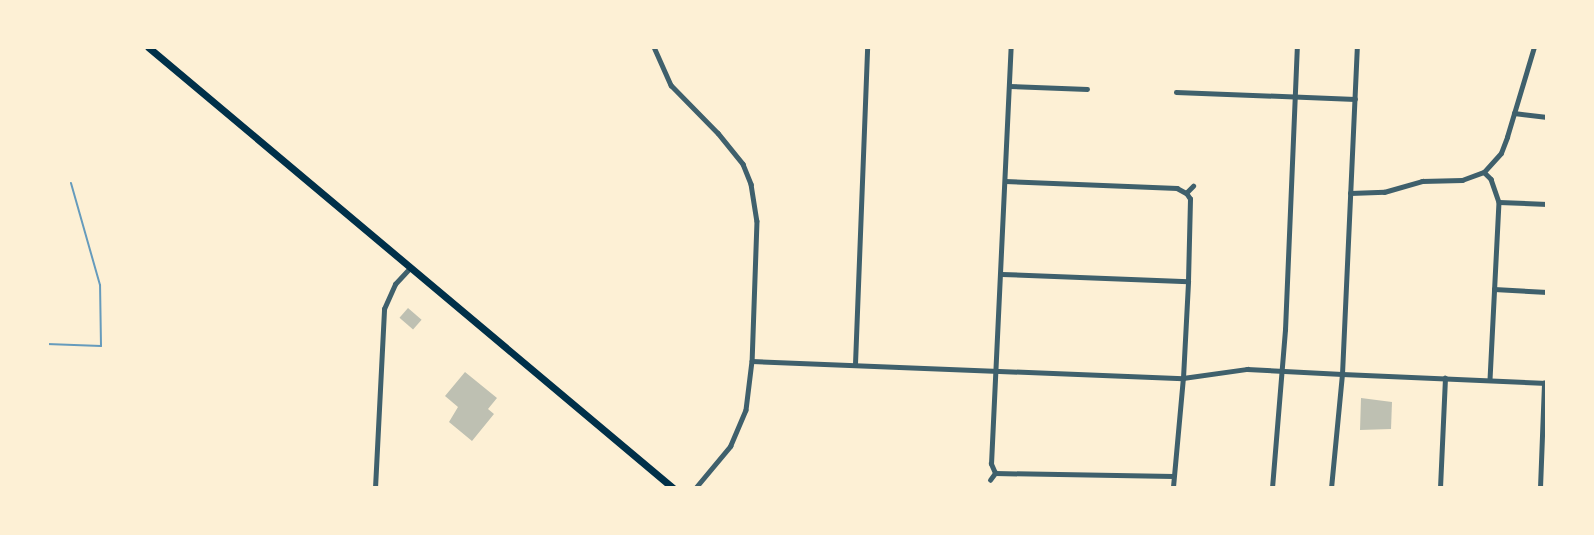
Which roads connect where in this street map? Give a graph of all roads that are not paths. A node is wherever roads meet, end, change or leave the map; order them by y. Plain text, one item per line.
1 (148, 47) edge
2 (654, 47) edge
3 (867, 47) edge
4 (1011, 47) edge
5 (1297, 47) edge
6 (1357, 47) edge
7 (1534, 47) edge
8 (1009, 86) junction
9 (1087, 89) dead end
10 (1176, 92) dead end
11 (1295, 97) junction
12 (1355, 99) junction
13 (1514, 113) junction
14 (1547, 117) edge
15 (1484, 172) junction
16 (1005, 181) junction
17 (1193, 186) dead end
18 (1185, 193) junction
19 (1350, 194) junction
20 (1499, 202) junction
21 (1547, 204) edge
22 (411, 268) junction
23 (1002, 274) junction
24 (1188, 281) junction
25 (1494, 289) junction
26 (1547, 292) edge
27 (752, 361) junction
28 (855, 364) junction
29 (1282, 369) junction
30 (997, 370) junction
31 (1342, 374) junction
32 (1183, 378) junction
33 (1445, 378) junction
34 (1490, 380) junction
35 (1545, 383) edge
36 (995, 473) junction
37 (1173, 476) junction
38 (990, 480) dead end
39 (1172, 487) edge
40 (375, 488) edge
41 (673, 488) edge
42 (696, 488) edge
43 (1272, 488) edge
44 (1331, 488) edge
45 (1440, 488) edge
46 (1540, 488) edge

1 - 22 highway
2 - 27 street
3 - 28 street
4 - 8 street
5 - 11 street
6 - 12 street
7 - 13 street
8 - 9 street
8 - 16 street
10 - 11 street
11 - 12 street
11 - 29 street
12 - 19 street
13 - 14 street
13 - 15 street
15 - 19 street
15 - 20 street
16 - 18 street
16 - 23 street
17 - 18 street
18 - 24 street
19 - 31 street
20 - 21 street
20 - 25 street
22 - 40 street
22 - 41 highway
23 - 24 street
23 - 30 street
24 - 32 street
25 - 26 street
25 - 34 street
27 - 28 street
27 - 42 street
28 - 30 street
29 - 31 street
29 - 32 street
29 - 43 street
30 - 32 street
30 - 36 street
31 - 33 street
31 - 44 street
32 - 37 street
33 - 34 street
33 - 45 street
34 - 35 street
35 - 46 street
36 - 37 street
36 - 38 street
37 - 39 street

